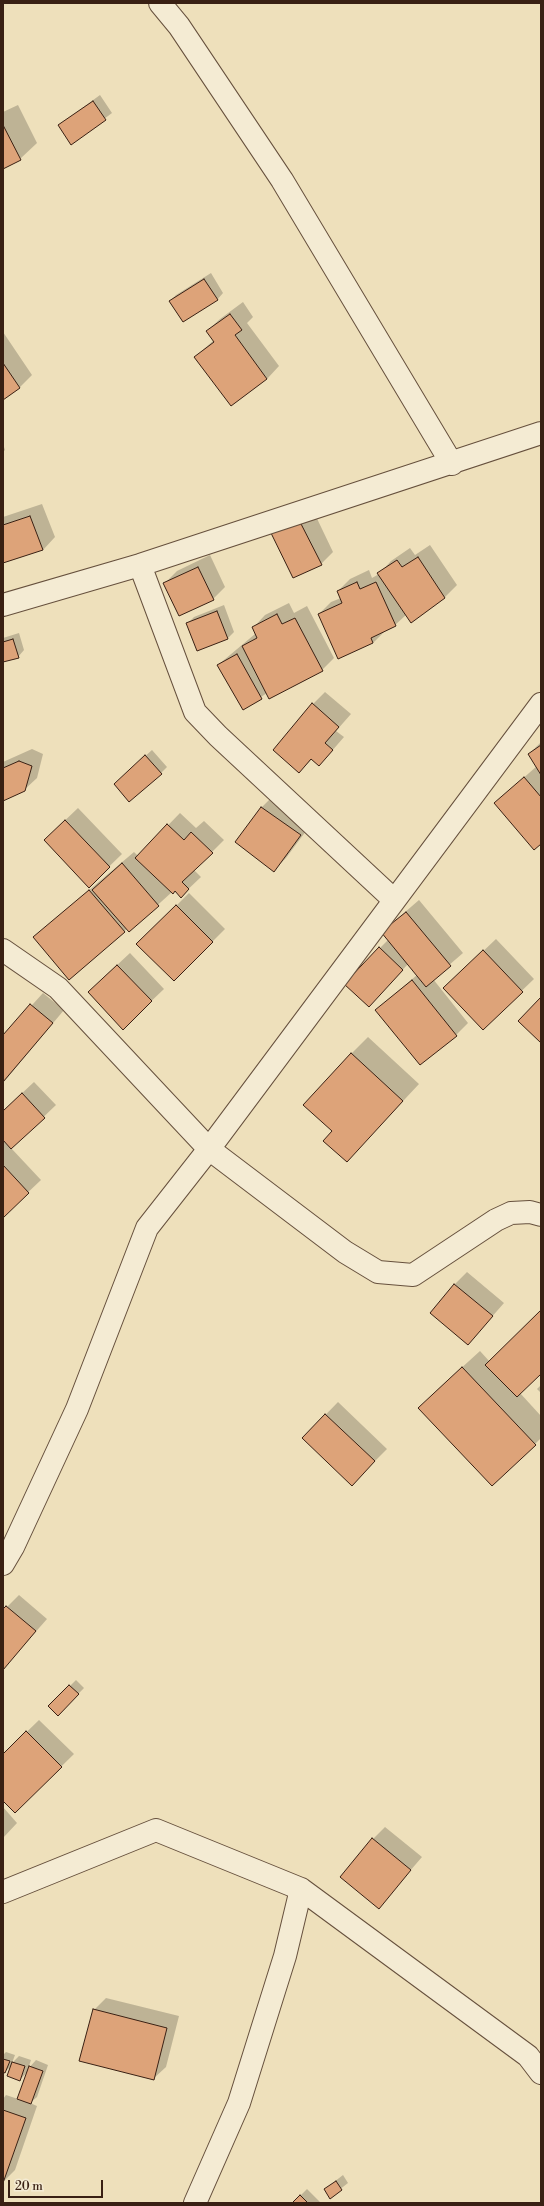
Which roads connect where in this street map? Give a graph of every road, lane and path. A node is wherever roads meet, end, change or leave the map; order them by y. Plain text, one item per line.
1 (160, 3) edge
2 (541, 433) edge
3 (452, 464) junction
4 (140, 565) junction
5 (3, 605) edge
6 (541, 704) edge
7 (393, 899) junction
8 (3, 950) edge
9 (209, 1149) junction
10 (541, 1215) edge
11 (3, 1564) edge
12 (302, 1889) junction
13 (3, 1892) edge
14 (541, 2073) edge
15 (195, 2203) edge

1 - 3 street
2 - 3 street
3 - 4 street
4 - 5 street
4 - 7 street
6 - 7 street
7 - 9 street
8 - 9 street
9 - 10 street
9 - 11 street
12 - 13 street
12 - 14 street
12 - 15 street

